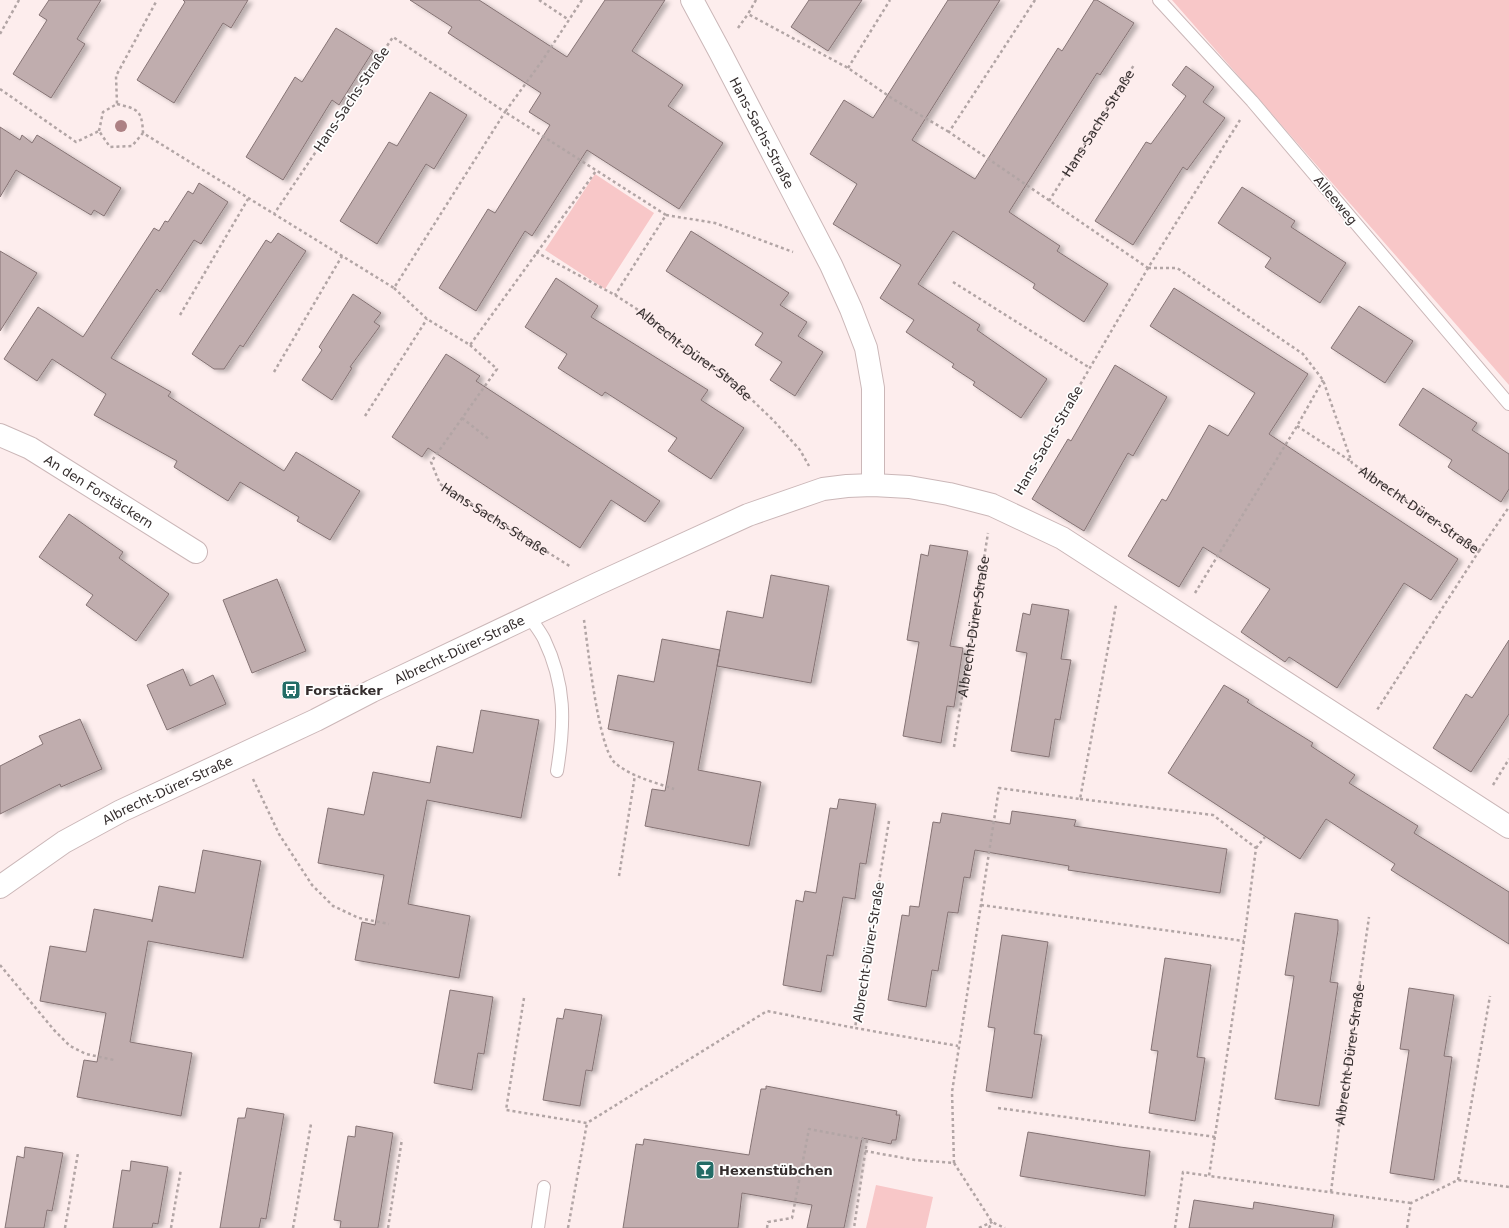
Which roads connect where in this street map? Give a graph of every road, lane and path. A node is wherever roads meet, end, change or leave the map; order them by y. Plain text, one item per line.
1 (19, 0) edge
2 (157, 0) edge
3 (539, 0) edge
4 (582, 0) edge
5 (692, 0) edge
6 (756, 0) edge
7 (890, 0) edge
8 (1035, 0) edge
9 (1159, 0) edge
10 (569, 20) junction
11 (0, 34) edge
12 (1134, 65) dead end
13 (848, 68) junction
14 (0, 89) edge
15 (1252, 100) junction
16 (117, 104) junction
17 (505, 112) junction
18 (99, 131) junction
19 (949, 132) junction
20 (143, 133) junction
21 (596, 170) junction
22 (248, 199) junction
23 (1049, 201) junction
24 (274, 214) junction
25 (666, 215) junction
26 (536, 252) junction
27 (342, 256) junction
28 (831, 265) junction
29 (1148, 268) junction
30 (953, 282) dead end
31 (394, 288) junction
32 (615, 295) junction
33 (180, 315) dead end
34 (427, 319) junction
35 (470, 345) junction
36 (1090, 368) junction
37 (274, 372) dead end
38 (1323, 380) junction
39 (1509, 404) edge
40 (365, 416) dead end
41 (462, 418) junction
42 (1297, 426) junction
43 (0, 435) edge
44 (490, 440) dead end
45 (1352, 463) junction
46 (873, 485) junction
47 (822, 490) junction
48 (1509, 507) edge
49 (999, 508) junction
50 (1479, 551) junction
51 (196, 552) dead end
52 (1122, 576) junction
53 (588, 588) junction
54 (1182, 615) junction
55 (529, 616) junction
56 (1363, 733) junction
57 (954, 747) dead end
58 (242, 755) junction
59 (557, 771) dead end
60 (635, 775) junction
61 (674, 789) dead end
62 (1080, 799) junction
63 (889, 821) dead end
64 (1509, 827) edge
65 (1264, 837) dead end
66 (1256, 848) junction
67 (619, 876) dead end
68 (0, 887) edge
69 (981, 905) junction
70 (1370, 917) dead end
71 (390, 924) dead end
72 (1244, 941) junction
73 (0, 965) edge
74 (1490, 996) dead end
75 (524, 998) dead end
76 (855, 1028) junction
77 (958, 1046) junction
78 (114, 1060) dead end
79 (998, 1108) dead end
80 (587, 1123) junction
81 (311, 1124) dead end
82 (1216, 1137) junction
83 (402, 1139) dead end
84 (865, 1151) junction
85 (78, 1153) dead end
86 (954, 1163) junction
87 (181, 1168) dead end
88 (1209, 1176) junction
89 (1458, 1180) junction
90 (544, 1187) dead end
91 (1509, 1187) edge
92 (1331, 1192) junction
93 (1411, 1203) junction
94 (992, 1222) junction
95 (65, 1228) edge
96 (172, 1228) edge
97 (293, 1228) edge
98 (388, 1228) edge
99 (538, 1228) edge
100 (568, 1228) edge
101 (766, 1228) edge
102 (854, 1228) edge
103 (979, 1228) edge
104 (989, 1228) edge
105 (1005, 1228) edge
106 (1174, 1228) edge
107 (1407, 1228) edge

1 - 11 path
2 - 16 path
3 - 10 path
4 - 10 path
5 - 28 street, Hans-Sachs-Straße
6 - 13 path
7 - 13 path
8 - 19 path
9 - 15 lane, Alleeweg
10 - 17 path
12 - 23 path, Hans-Sachs-Straße
13 - 19 path
14 - 18 path
15 - 29 path, Hans-Sachs-Straße
15 - 39 lane, Alleeweg
16 - 18 path
16 - 20 path
17 - 21 path, Hans-Sachs-Straße
17 - 24 path, Hans-Sachs-Straße
17 - 31 path
18 - 20 path
19 - 23 path
20 - 22 path, Hans-Sachs-Straße
21 - 25 path, Hans-Sachs-Straße
21 - 26 path
22 - 24 path, Hans-Sachs-Straße
22 - 33 path
23 - 29 path
24 - 27 path, Hans-Sachs-Straße
25 - 28 path, Hans-Sachs-Straße
25 - 32 path
26 - 32 path, Albrecht-Dürer-Straße
26 - 35 path
27 - 31 path, Hans-Sachs-Straße
27 - 37 path
28 - 46 street, Hans-Sachs-Straße
29 - 36 path, Hans-Sachs-Straße
29 - 38 path, Albrecht-Dürer-Straße
30 - 36 path
31 - 34 path, Hans-Sachs-Straße
32 - 47 path, Albrecht-Dürer-Straße
34 - 35 path, Hans-Sachs-Straße
34 - 40 path
35 - 41 path, Hans-Sachs-Straße
36 - 49 path, Hans-Sachs-Straße
38 - 42 path
38 - 45 path, Albrecht-Dürer-Straße
41 - 44 path
41 - 53 path, Hans-Sachs-Straße
42 - 45 path
42 - 54 path
43 - 51 street, An den Forstäckern
45 - 50 path, Albrecht-Dürer-Straße
46 - 47 street, Albrecht-Dürer-Straße
46 - 49 street, Albrecht-Dürer-Straße
47 - 53 street, Albrecht-Dürer-Straße
48 - 50 path
49 - 52 street, Albrecht-Dürer-Straße
49 - 57 path, Albrecht-Dürer-Straße
50 - 56 path, Albrecht-Dürer-Straße
52 - 54 street, Albrecht-Dürer-Straße
52 - 62 path
53 - 55 street, Albrecht-Dürer-Straße
53 - 60 path
54 - 56 street, Albrecht-Dürer-Straße
55 - 58 street, Albrecht-Dürer-Straße
55 - 59 lane
56 - 64 street, Albrecht-Dürer-Straße
58 - 68 street, Albrecht-Dürer-Straße
58 - 71 path
60 - 61 path
60 - 67 path
62 - 66 path
62 - 69 path
63 - 76 path, Albrecht-Dürer-Straße
65 - 66 path
66 - 72 path
69 - 72 path
69 - 77 path
70 - 92 path, Albrecht-Dürer-Straße
72 - 82 path
73 - 78 path
74 - 89 path
75 - 80 path
76 - 77 path, Albrecht-Dürer-Straße
76 - 80 path
77 - 86 path
79 - 82 path
80 - 100 path
81 - 97 path
82 - 88 path
83 - 98 path
84 - 86 path
84 - 101 path
84 - 102 path
85 - 95 path
86 - 94 path
87 - 96 path
88 - 92 path
88 - 106 path
89 - 91 path
89 - 93 path
90 - 99 lane
92 - 93 path
93 - 107 path
94 - 103 path
94 - 104 path
94 - 105 path

